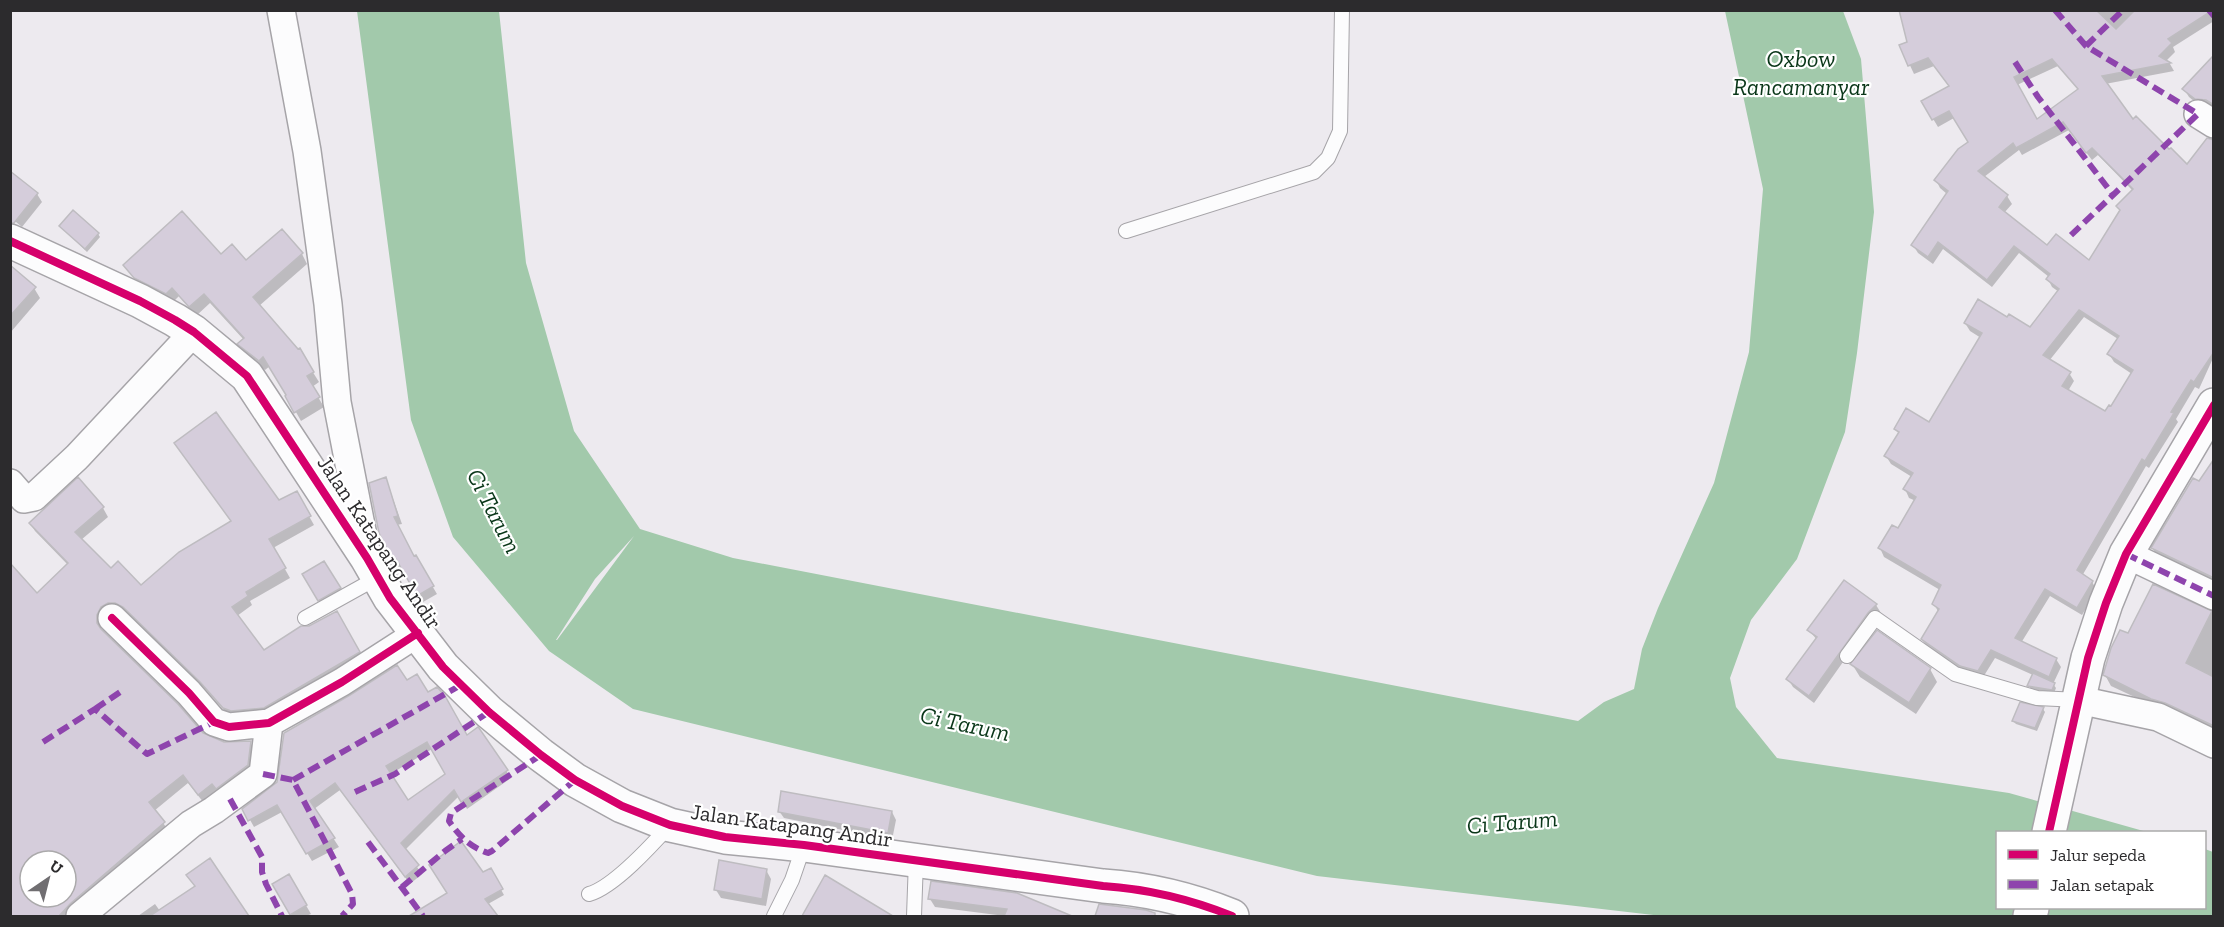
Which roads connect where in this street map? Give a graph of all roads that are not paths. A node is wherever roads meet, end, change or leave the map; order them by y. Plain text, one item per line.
1 (280, 10) edge
2 (1342, 10) edge
3 (1126, 231) dead end
4 (10, 241) edge
5 (194, 332) junction
6 (2214, 405) edge
7 (10, 483) edge
8 (2126, 554) junction
9 (372, 568) junction
10 (2214, 596) edge
11 (112, 618) dead end
12 (305, 618) dead end
13 (418, 633) junction
14 (1847, 656) dead end
15 (2079, 700) junction
16 (269, 723) junction
17 (2214, 744) edge
18 (670, 825) junction
19 (2049, 831) edge
20 (804, 845) junction
21 (916, 860) junction
22 (589, 894) dead end
23 (80, 916) edge
24 (774, 916) edge
25 (914, 916) edge
26 (1232, 916) edge

1 - 9 street
2 - 3 lane
4 - 5 street, Jalan Katapang Andir
5 - 7 street
5 - 9 street, Jalan Katapang Andir
6 - 8 street
8 - 10 street
8 - 15 street
9 - 12 lane
9 - 13 street, Jalan Katapang Andir
11 - 16 street
13 - 16 street
13 - 18 street, Jalan Katapang Andir
14 - 15 lane
15 - 17 street
15 - 19 street
16 - 23 street
18 - 20 street, Jalan Katapang Andir
18 - 22 lane
20 - 21 street, Jalan Katapang Andir
20 - 24 lane
21 - 25 lane
21 - 26 street, Jalan Katapang Andir

